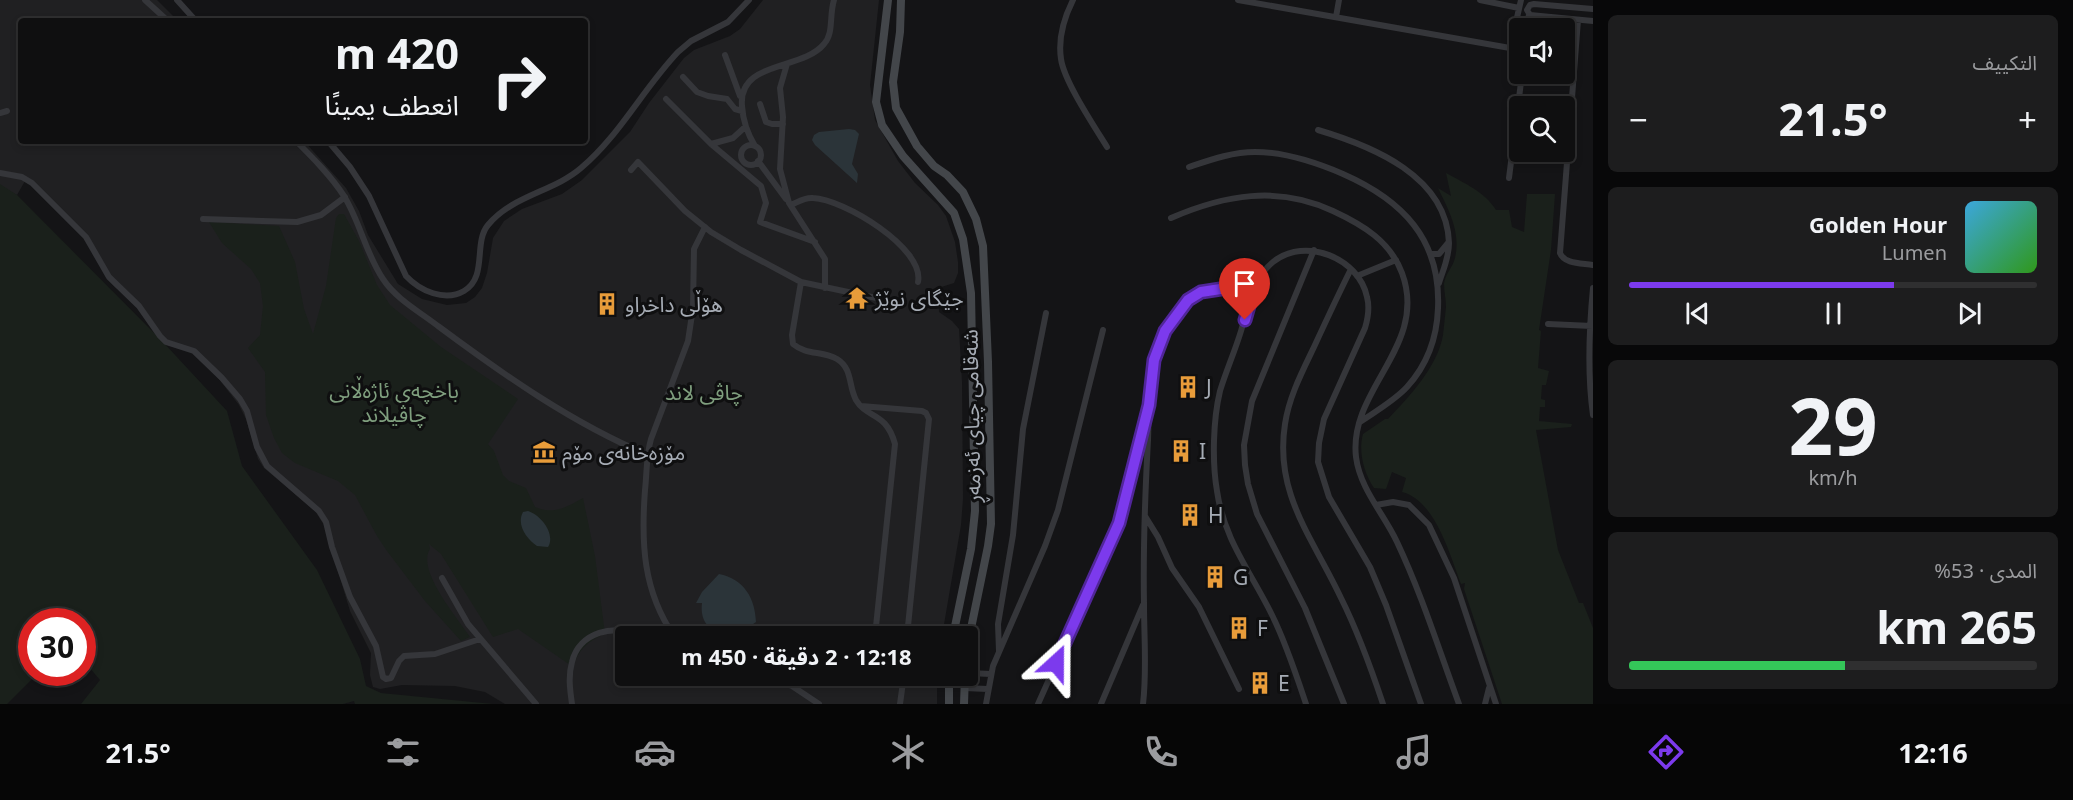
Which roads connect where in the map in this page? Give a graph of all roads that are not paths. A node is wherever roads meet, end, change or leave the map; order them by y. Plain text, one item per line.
1 (145, 0) edge
2 (177, 0) edge
3 (749, 0) edge
4 (834, 0) edge
5 (888, 0) edge
6 (901, 0) edge
7 (1073, 0) edge
8 (1238, 0) edge
9 (1340, 0) edge
10 (1480, 0) edge
11 (1521, 0) edge
12 (1557, 3) edge
13 (1520, 8) junction
14 (1593, 9) edge
15 (1529, 14) junction
16 (1336, 17) junction
17 (165, 18) edge
18 (193, 18) edge
19 (1528, 18) edge
20 (1578, 20) junction
21 (1593, 21) edge
22 (725, 55) dead end
23 (787, 64) junction
24 (683, 77) dead end
25 (1521, 84) edge
26 (666, 99) dead end
27 (741, 99) junction
28 (760, 104) dead end
29 (742, 111) junction
30 (783, 124) junction
31 (745, 127) junction
32 (1318, 130) dead end
33 (299, 144) edge
34 (331, 144) edge
35 (711, 144) junction
36 (755, 146) junction
37 (1107, 147) dead end
38 (758, 161) junction
39 (1189, 167) dead end
40 (631, 170) dead end
41 (0, 173) edge
42 (1509, 178) dead end
43 (345, 197) junction
44 (790, 204) junction
45 (1171, 218) dead end
46 (203, 219) dead end
47 (705, 227) junction
48 (816, 243) junction
49 (1449, 243) junction
50 (1314, 250) junction
51 (1430, 254) junction
52 (1396, 260) junction
53 (1593, 265) edge
54 (1351, 269) junction
55 (1357, 276) junction
56 (801, 282) junction
57 (918, 282) dead end
58 (1438, 287) junction
59 (825, 288) junction
60 (1593, 288) edge
61 (1254, 289) junction
62 (881, 299) dead end
63 (1046, 313) dead end
64 (1548, 324) dead end
65 (1591, 326) edge
66 (1103, 330) dead end
67 (1591, 374) edge
68 (861, 405) junction
69 (1149, 405) junction
70 (1593, 415) edge
71 (1359, 422) junction
72 (648, 455) junction
73 (1376, 505) junction
74 (1145, 516) junction
75 (442, 578) dead end
76 (1144, 603) junction
77 (668, 626) edge
78 (876, 626) edge
79 (909, 626) edge
80 (955, 626) edge
81 (972, 626) edge
82 (615, 630) edge
83 (480, 639) junction
84 (999, 651) junction
85 (978, 674) edge
86 (991, 674) junction
87 (792, 686) edge
88 (902, 686) edge
89 (949, 686) edge
90 (1490, 687) junction
91 (964, 688) joint
92 (988, 689) junction
93 (1239, 689) dead end
94 (536, 704) edge
95 (572, 704) edge
96 (819, 704) edge
97 (900, 704) edge
98 (949, 704) edge
99 (964, 704) edge
100 (986, 704) edge
101 (1038, 704) edge
102 (1101, 704) edge
103 (1143, 704) edge
104 (1305, 704) edge
105 (1344, 704) edge
106 (1383, 704) edge
107 (1421, 704) edge
108 (1459, 704) edge
109 (1485, 704) edge
110 (1496, 704) edge

1 - 17 street
2 - 18 street
3 - 34 street
4 - 23 street
5 - 80 main road, شەقامی چیای ئەزمەڕ
6 - 81 main road, شەقامی چیای ئەزمەڕ
7 - 37 street
8 - 16 street
9 - 16 street
10 - 13 street
11 - 13 street
12 - 14 street
12 - 15 street
13 - 16 street
15 - 19 street
15 - 20 street
20 - 21 street
20 - 53 street
22 - 27 street
23 - 27 street
23 - 30 street
24 - 29 street
25 - 42 street
26 - 35 street
27 - 29 street
28 - 30 street
29 - 31 street
30 - 44 street
31 - 35 street
31 - 36 street
32 - 49 street
33 - 43 street
35 - 48 street
36 - 38 street
36 - 38 street
38 - 44 street
39 - 51 street
40 - 47 street
41 - 83 street
43 - 46 street
43 - 72 street
44 - 48 street
44 - 57 street
45 - 52 street
47 - 56 street
47 - 72 street
48 - 59 street
49 - 51 street
49 - 58 street
50 - 54 street
50 - 61 street
50 - 105 street
51 - 58 street
52 - 55 street
52 - 71 street
54 - 55 street
54 - 106 street
55 - 107 street
56 - 59 street
56 - 68 street
58 - 71 street
59 - 62 street
60 - 65 street
61 - 69 street
61 - 104 street
63 - 84 street
64 - 65 street
65 - 67 street
66 - 84 street
67 - 70 street
68 - 78 street
68 - 79 street
69 - 74 street
69 - 101 street
71 - 73 street
72 - 77 street
73 - 90 street
73 - 108 street
74 - 76 street
74 - 93 street
75 - 83 street
76 - 102 street
76 - 103 street
82 - 95 street
83 - 94 street
84 - 86 street
85 - 86 street
86 - 92 street
87 - 96 street
88 - 97 street
89 - 98 main road
90 - 109 street
90 - 110 street
91 - 92 street
91 - 99 main road
92 - 100 street

